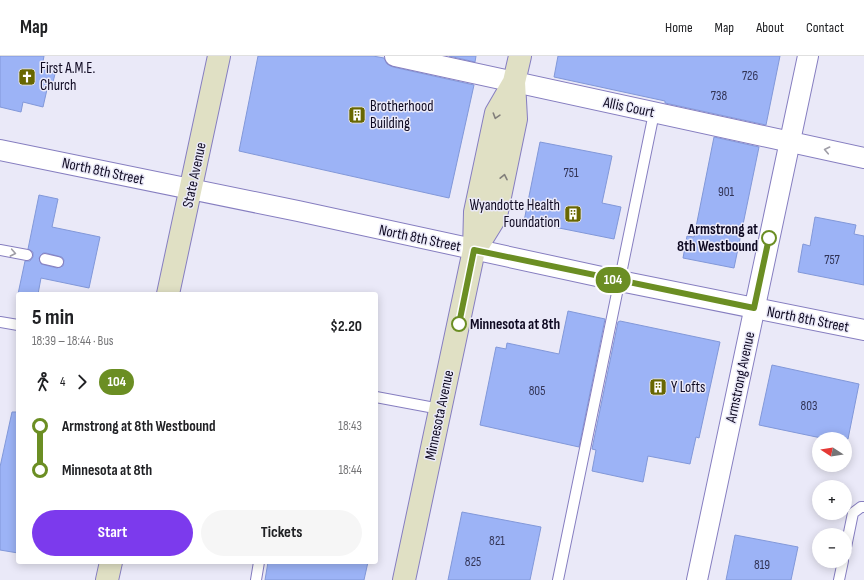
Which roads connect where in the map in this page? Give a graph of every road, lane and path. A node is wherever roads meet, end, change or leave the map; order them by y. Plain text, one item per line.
1 (219, 56) edge
2 (395, 56) edge
3 (520, 56) edge
4 (808, 56) edge
5 (514, 82) junction
6 (654, 113) junction
7 (790, 142) junction
8 (0, 150) edge
9 (864, 158) edge
10 (191, 189) junction
11 (0, 250) edge
12 (474, 250) junction
13 (27, 255) dead end
14 (45, 259) dead end
15 (58, 262) dead end
16 (620, 281) junction
17 (168, 292) edge
18 (754, 308) junction
19 (0, 322) edge
20 (16, 325) edge
21 (864, 330) edge
22 (378, 396) edge
23 (440, 410) junction
24 (864, 507) edge
25 (850, 528) edge
26 (111, 564) edge
27 (260, 564) edge
28 (842, 568) edge
29 (107, 580) edge
30 (256, 580) edge
31 (404, 580) edge
32 (558, 580) edge
33 (697, 580) edge
34 (839, 580) edge

1 - 10 main road, State Avenue
2 - 5 street, Allis Court
3 - 5 main road, Minnesota Avenue
4 - 7 street, Armstrong Avenue
5 - 6 street, Allis Court
5 - 12 main road, Minnesota Avenue
6 - 7 street, Allis Court
6 - 16 lane
9 -> 7 street, Allis Court
7 - 18 street, Armstrong Avenue
8 - 10 street, North 8th Street
10 - 12 street, North 8th Street
10 - 17 main road, State Avenue
11 -> 13 lane
12 - 16 street, North 8th Street
12 - 23 main road, Minnesota Avenue
14 - 15 lane
16 - 18 street, North 8th Street
16 - 32 lane
18 - 21 street, North 8th Street
18 - 33 street, Armstrong Avenue
19 - 20 lane
22 - 23 lane
23 - 31 main road, Minnesota Avenue
24 - 25 lane
26 - 29 main road
27 - 30 lane
28 - 34 lane

